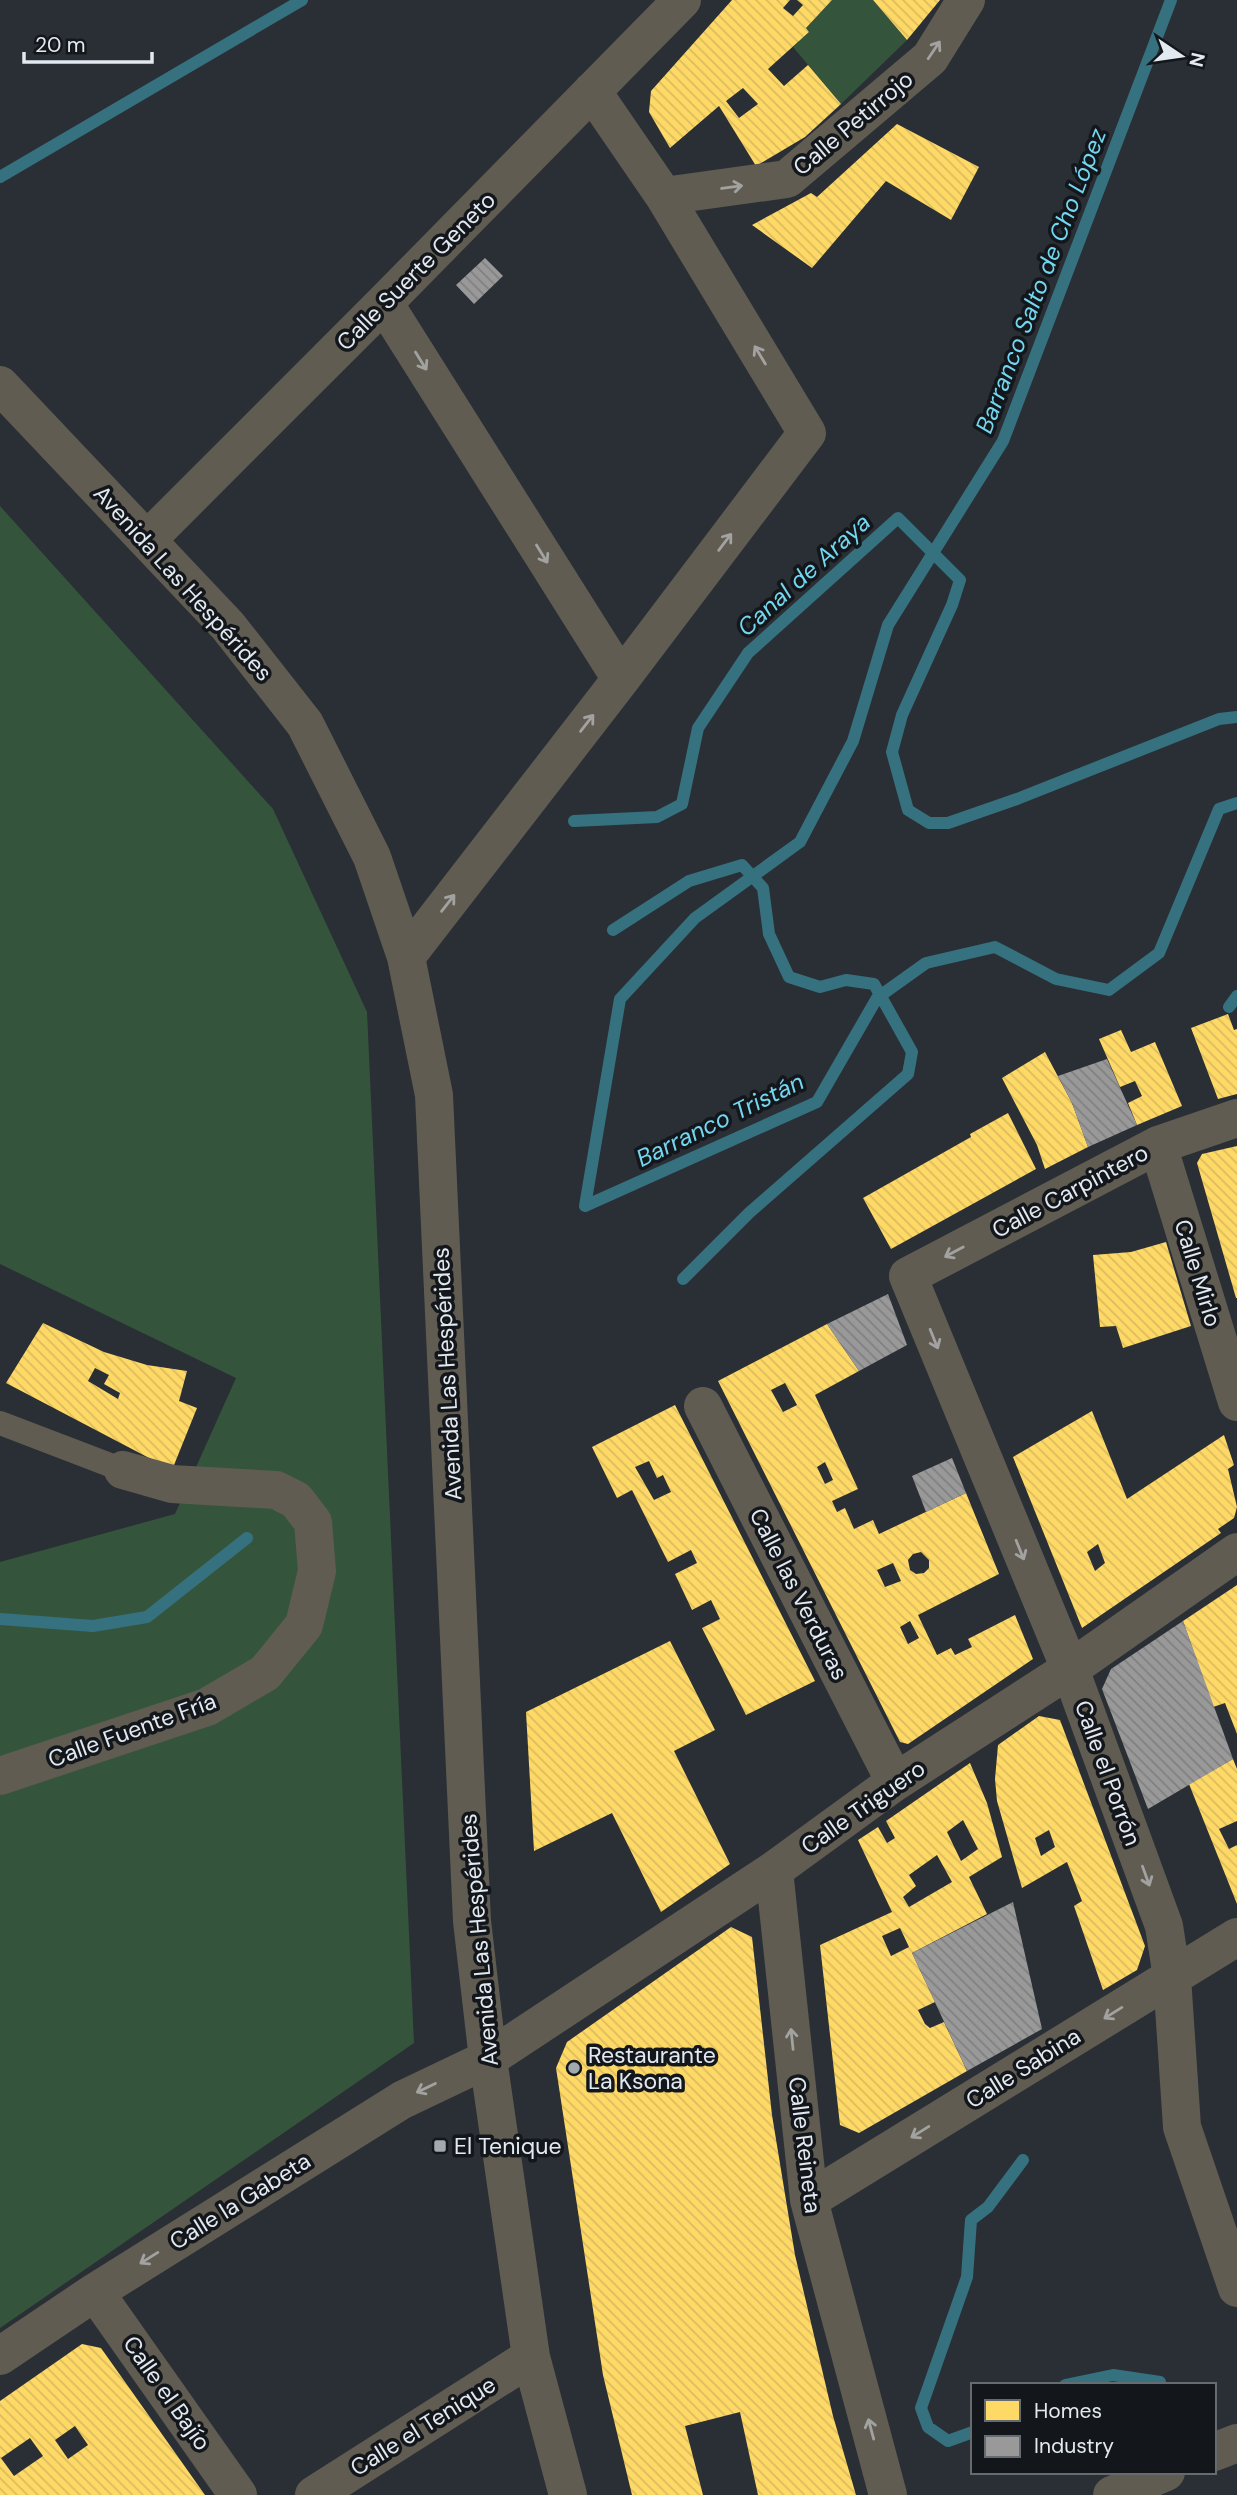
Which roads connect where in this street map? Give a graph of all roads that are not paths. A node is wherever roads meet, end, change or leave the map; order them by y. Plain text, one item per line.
1 (682, 0) edge
2 (966, 0) edge
3 (592, 91) junction
4 (664, 196) junction
5 (384, 303) junction
6 (0, 385) edge
7 (148, 540) junction
8 (621, 679) junction
9 (406, 957) junction
10 (1237, 1118) edge
11 (1158, 1144) junction
12 (908, 1276) joint
13 (1237, 1402) edge
14 (703, 1406) dead end
15 (0, 1423) edge
16 (123, 1470) joint
17 (1237, 1552) edge
18 (1070, 1669) junction
19 (0, 1776) edge
20 (895, 1782) junction
21 (774, 1870) junction
22 (1237, 1937) edge
23 (1172, 1977) junction
24 (488, 2059) junction
25 (809, 2200) junction
26 (1237, 2288) edge
27 (95, 2292) junction
28 (0, 2356) edge
29 (531, 2357) junction
30 (1237, 2442) edge
31 (1216, 2451) edge
32 (1161, 2474) edge
33 (238, 2495) edge
34 (314, 2495) edge
35 (568, 2495) edge
36 (888, 2495) edge
37 (1112, 2495) edge

1 - 3 street, Calle Suerte Geneto
4 -> 2 street, Calle Petirrojo
3 - 4 street
3 - 5 street, Calle Suerte Geneto
8 -> 4 street
5 - 7 street, Calle Suerte Geneto
5 -> 8 street
6 - 7 street, Avenida Las Hespérides
7 - 9 street, Avenida Las Hespérides
9 -> 8 street
9 - 24 street, Avenida Las Hespérides
10 - 11 street, Calle Carpintero
11 -> 12 street, Calle Carpintero
11 - 13 street, Calle Mirlo
12 -> 18 street, Calle el Porrón
14 - 20 street, Calle las Verduras
15 - 16 lane
16 - 19 street, Calle Fuente Fría
17 - 18 street, Calle Triguero
18 - 20 street, Calle Triguero
18 -> 23 street, Calle el Porrón
20 - 21 street, Calle Triguero
21 - 24 street, Calle Triguero
25 -> 21 street, Calle Reineta
22 - 23 street, Calle Sabina
23 -> 25 street, Calle Sabina
23 - 26 street, Calle el Porrón
24 -> 27 street, Calle la Gabeta
24 - 29 street, Avenida Las Hespérides
36 -> 25 street, Calle Reineta
27 - 28 street, Calle la Gabeta
27 - 33 street, Calle el Bajío
29 - 34 street, Calle el Tenique
29 - 35 street, Avenida Las Hespérides
30 - 31 street
32 - 37 street

